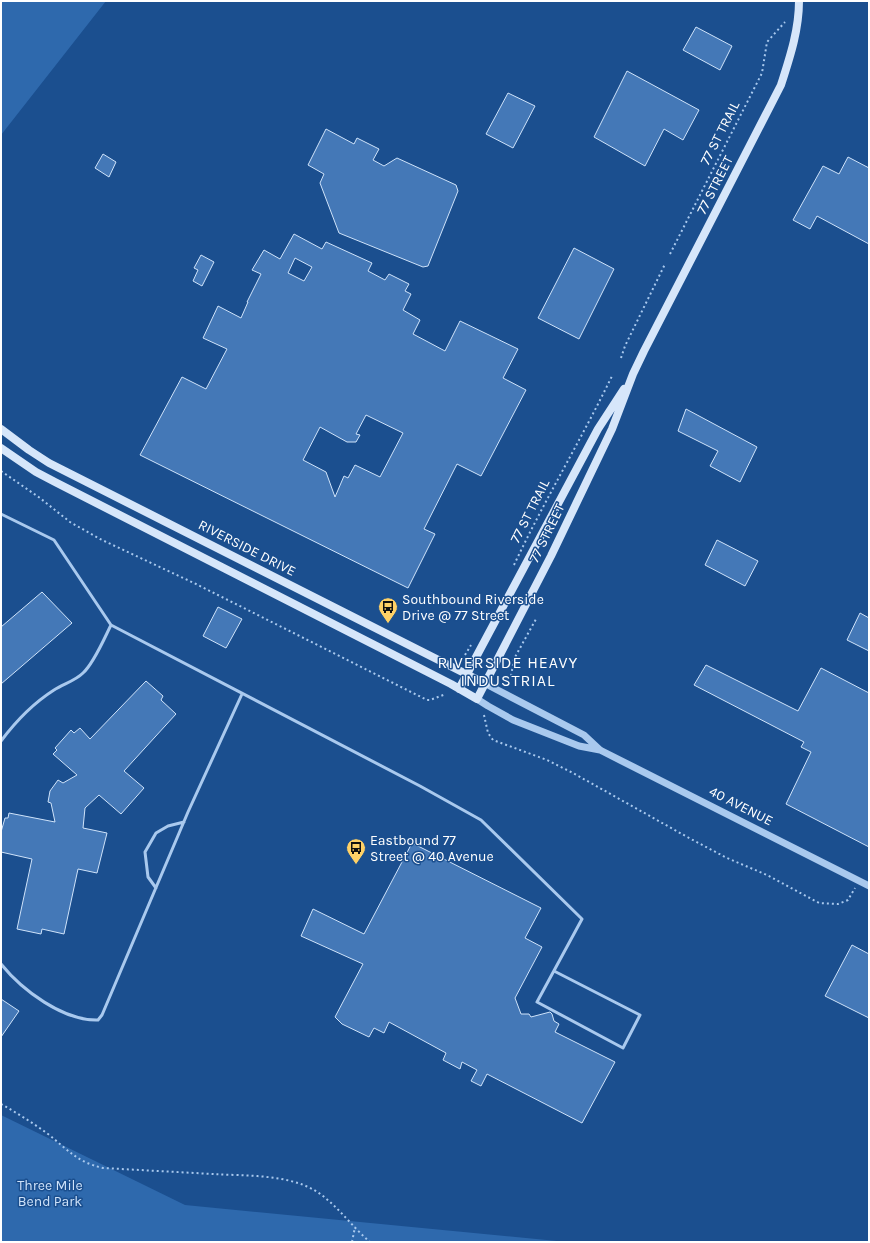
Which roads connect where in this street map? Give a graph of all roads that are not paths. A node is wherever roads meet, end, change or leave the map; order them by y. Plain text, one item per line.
1 (799, 1) edge
2 (633, 374) junction
3 (1, 430) edge
4 (1, 448) edge
5 (1, 514) edge
6 (111, 625) junction
7 (467, 674) junction
8 (486, 684) junction
9 (459, 689) junction
10 (242, 694) junction
11 (477, 699) junction
12 (1, 741) edge
13 (600, 750) junction
14 (184, 822) junction
15 (869, 886) edge
16 (156, 888) junction
17 (1, 964) edge
18 (554, 971) junction

1 - 2 main road, 77 STREET
2 - 7 main road, 77 STREET
2 - 8 main road, 77 STREET
3 - 7 main road, RIVERSIDE DRIVE
4 - 9 main road, RIVERSIDE DRIVE
5 - 6 lane
6 - 10 lane
6 - 12 lane
7 - 8 main road, RIVERSIDE DRIVE
7 - 9 main road, 77 STREET
8 - 11 main road, 77 STREET
8 - 13 street, 40 AVENUE
9 - 11 main road, 40 AVENUE
10 - 14 lane
10 - 18 lane
11 - 13 street, 40 AVENUE
13 - 15 street, 40 AVENUE
14 - 16 lane
14 - 16 lane
16 - 17 lane
18 - 18 lane

